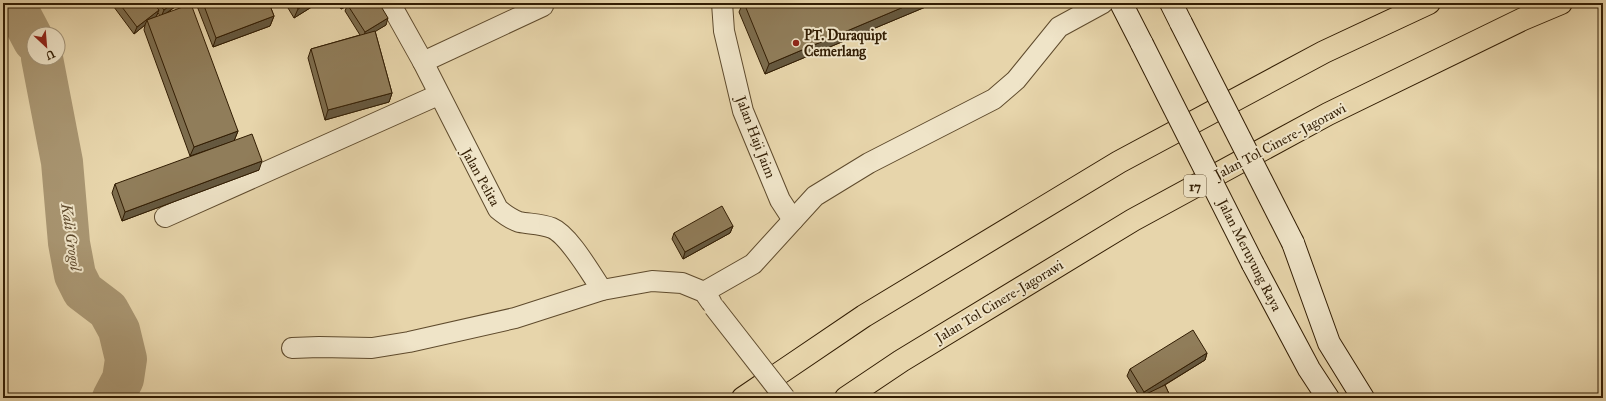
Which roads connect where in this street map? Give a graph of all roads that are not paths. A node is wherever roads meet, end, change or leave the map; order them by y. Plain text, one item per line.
1 (390, 3) edge
2 (722, 3) edge
3 (1103, 3) edge
4 (1121, 3) edge
5 (1171, 3) edge
6 (1429, 3) edge
7 (1561, 3) edge
8 (1570, 3) edge
9 (543, 6) dead end
10 (1523, 19) junction
11 (423, 62) junction
12 (438, 95) junction
13 (165, 217) dead end
14 (793, 220) junction
15 (602, 290) junction
16 (709, 300) junction
17 (292, 348) dead end
18 (742, 398) edge
19 (785, 398) edge
20 (846, 398) edge
21 (1328, 398) edge
22 (1363, 398) edge

1 - 11 street, Jalan Pelita
2 - 14 street, Jalan Haji Jaim
3 - 14 street
4 - 21 main road, Jalan Meruyung Raya, bridge
5 - 22 main road, bridge
6 - 18 highway
7 - 10 highway, Jalan Tol Cinere-Jagorawi / 17
8 - 10 highway
9 - 11 street
10 - 20 highway, Jalan Tol Cinere-Jagorawi / 17
11 - 12 street, Jalan Pelita
12 - 13 street
12 - 15 street, Jalan Pelita
14 - 16 street
15 - 16 street
15 - 17 street
16 - 19 street, bridge

